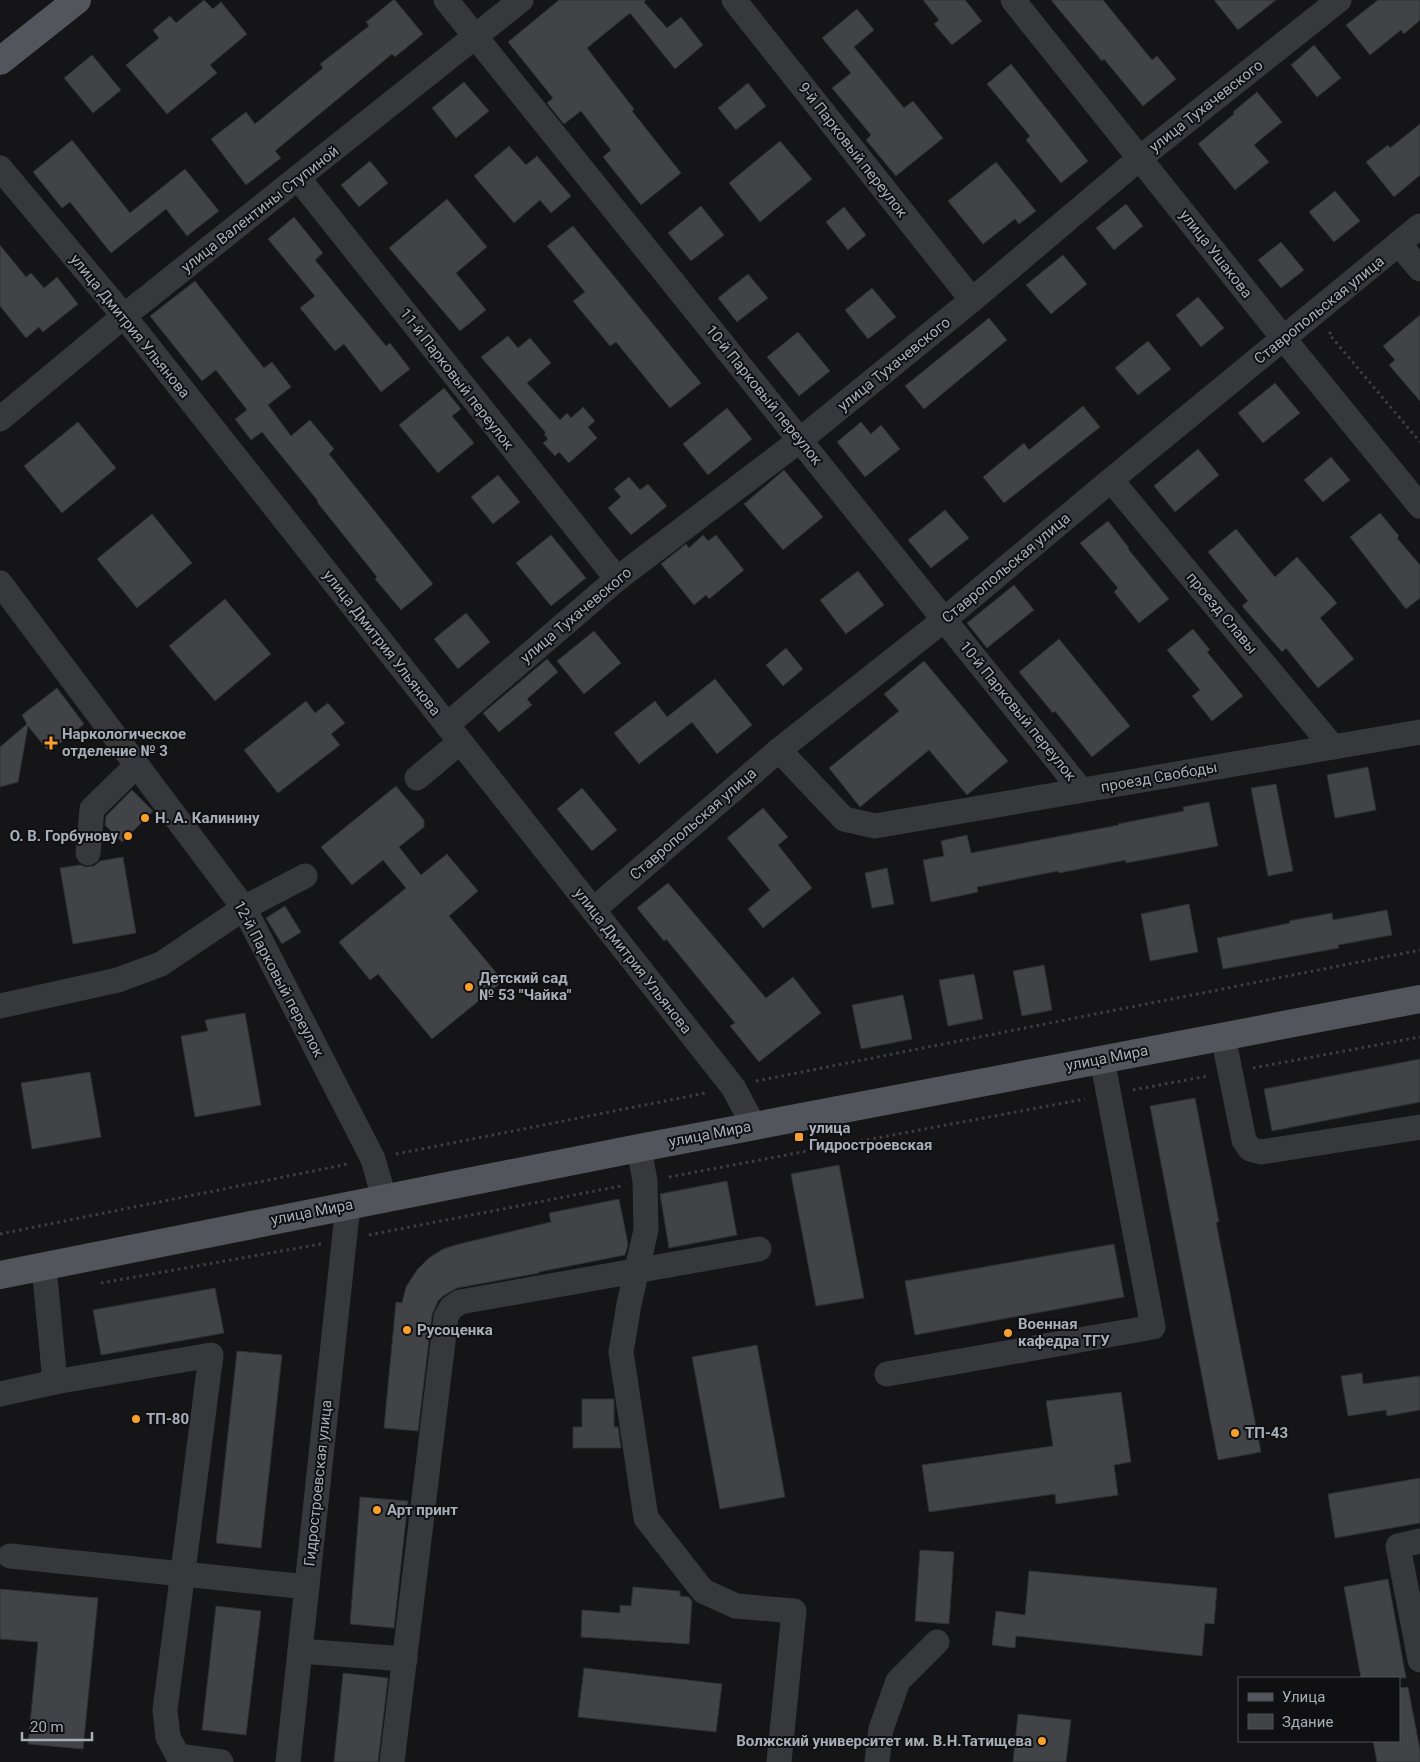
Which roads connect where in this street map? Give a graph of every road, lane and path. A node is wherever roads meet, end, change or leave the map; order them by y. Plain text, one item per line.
1 (77, 0) edge
2 (446, 0) edge
3 (521, 0) edge
4 (734, 0) edge
5 (1013, 0) edge
6 (1339, 0) edge
7 (1314, 8) edge
8 (477, 36) junction
9 (0, 61) edge
10 (1140, 158) junction
11 (0, 168) edge
12 (298, 178) junction
13 (1420, 226) edge
14 (1399, 244) junction
15 (1420, 269) edge
16 (972, 300) junction
17 (124, 316) junction
18 (1336, 328) dead end
19 (1284, 339) junction
20 (0, 419) edge
21 (800, 440) junction
22 (1420, 442) edge
23 (1111, 480) junction
24 (1420, 506) edge
25 (617, 579) junction
26 (0, 584) edge
27 (944, 619) junction
28 (1420, 732) edge
29 (454, 733) junction
30 (1332, 746) junction
31 (779, 750) junction
32 (136, 766) junction
33 (417, 778) dead end
34 (1081, 790) junction
35 (88, 853) dead end
36 (305, 876) dead end
37 (244, 908) junction
38 (593, 910) junction
39 (1420, 999) edge
40 (0, 1006) edge
41 (1223, 1036) junction
42 (1420, 1037) edge
43 (1102, 1059) junction
44 (1230, 1072) junction
45 (1109, 1094) junction
46 (754, 1126) junction
47 (1420, 1127) edge
48 (639, 1148) junction
49 (646, 1181) junction
50 (384, 1198) junction
51 (348, 1205) junction
52 (344, 1240) junction
53 (759, 1249) dead end
54 (44, 1266) junction
55 (636, 1271) junction
56 (0, 1275) edge
57 (94, 1284) dead end
58 (887, 1374) dead end
59 (55, 1382) junction
60 (0, 1394) edge
61 (1420, 1541) edge
62 (10, 1556) dead end
63 (182, 1575) junction
64 (307, 1587) junction
65 (937, 1642) dead end
66 (300, 1651) junction
67 (405, 1658) junction
68 (1420, 1660) edge
69 (221, 1762) edge
70 (288, 1762) edge
71 (392, 1762) edge
72 (779, 1762) edge
73 (877, 1762) edge

1 - 9 main road
2 - 8 street, 10-й Парковый переулок
3 - 8 street, улица Валентины Ступиной
4 - 16 street, 9-й Парковый переулок
5 - 10 street, улица Ушакова
6 - 7 street, улица Тухачевского
7 - 10 street, улица Тухачевского
8 - 12 street, улица Валентины Ступиной
8 - 21 street, 10-й Парковый переулок
10 - 16 street, улица Тухачевского
10 - 19 street, улица Ушакова
11 - 17 street, улица Дмитрия Ульянова
12 - 17 street, улица Валентины Ступиной
12 - 25 street, 11-й Парковый переулок
13 - 14 street, Ставропольская улица
14 - 15 street
14 - 19 street, Ставропольская улица
16 - 21 street, улица Тухачевского
17 - 20 street, улица Валентины Ступиной
17 - 29 street, улица Дмитрия Ульянова
18 - 22 path
19 - 23 street, Ставропольская улица
19 - 24 street, улица Ушакова
21 - 25 street, улица Тухачевского
21 - 27 street, 10-й Парковый переулок
23 - 27 street, Ставропольская улица
23 - 30 street, проезд Славы
25 - 29 street, улица Тухачевского
26 - 32 street, 12-й Парковый переулок
27 - 31 street, Ставропольская улица
27 - 34 street, 10-й Парковый переулок
28 - 30 street, проезд Свободы
29 - 33 street, улица Тухачевского
29 - 38 street, улица Дмитрия Ульянова
30 - 34 street, проезд Свободы
31 - 34 street, проезд Свободы
31 - 38 street, Ставропольская улица
32 - 35 street
32 - 37 street, 12-й Парковый переулок
36 - 37 street
37 - 40 street
37 - 50 street, 12-й Парковый переулок
38 - 46 street, улица Дмитрия Ульянова
39 - 41 main road, улица Мира
41 - 43 main road, улица Мира
41 - 44 street
42 - 44 path
43 - 45 street
43 - 46 main road, улица Мира
44 - 45 path
44 - 47 street
45 - 49 path
45 - 58 street
46 - 48 main road, улица Мира
48 - 49 street
48 - 50 main road, улица Мира
49 - 52 path
49 - 55 street
50 - 51 main road, улица Мира
51 - 52 street, Гидростроевская улица
51 - 54 main road, улица Мира
52 - 57 path
52 - 64 street, Гидростроевская улица
53 - 55 street
54 - 56 main road, улица Мира
54 - 59 street
55 - 67 street
55 - 72 street
59 - 60 street
59 - 63 street
61 - 68 street
62 - 63 street
63 - 64 street
63 - 69 street
64 - 66 street, Гидростроевская улица
65 - 73 street
66 - 67 street
66 - 70 street, Гидростроевская улица
67 - 71 street

